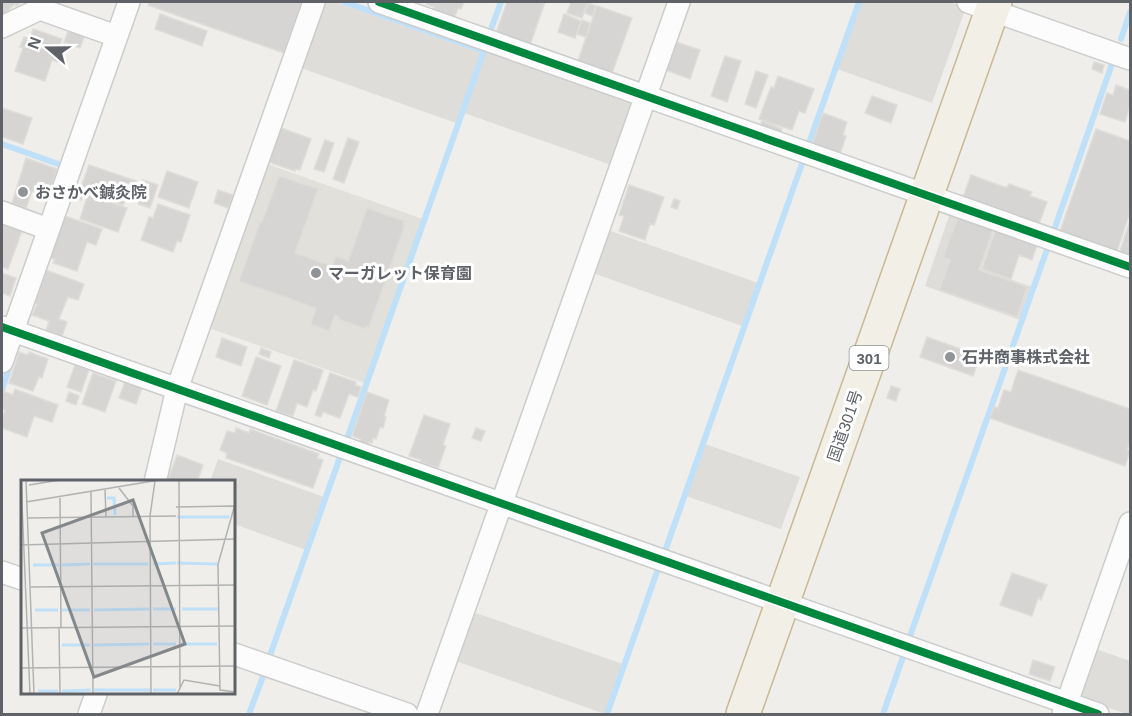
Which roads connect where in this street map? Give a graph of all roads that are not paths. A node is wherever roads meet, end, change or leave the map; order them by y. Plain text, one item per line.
1 (129, 2) edge
2 (314, 2) edge
3 (379, 2) edge
4 (679, 2) edge
5 (985, 4) edge
6 (2, 27) edge
7 (116, 36) junction
8 (1131, 59) edge
9 (645, 96) junction
10 (926, 195) junction
11 (2, 212) edge
12 (48, 229) junction
13 (1131, 267) edge
14 (7, 329) edge
15 (2, 362) edge
16 (177, 389) junction
17 (155, 480) edge
18 (501, 504) junction
19 (1131, 523) edge
20 (2, 572) edge
21 (21, 579) edge
22 (782, 603) junction
23 (236, 655) edge
24 (95, 695) edge
25 (1065, 709) edge
26 (88, 714) edge
27 (406, 714) edge
28 (427, 714) edge
29 (743, 714) edge
30 (1098, 714) edge

1 - 7 street
2 - 16 street
3 - 9 street
4 - 9 street
5 - 8 street
5 - 10 highway, 国道301号 / 301
6 - 7 street
7 - 12 street
9 - 10 street
9 - 18 street
10 - 13 street
10 - 22 highway, 国道301号 / 301
11 - 12 street
12 - 14 street
14 - 15 street
14 - 16 street
16 - 17 street
16 - 18 street
18 - 22 street
18 - 28 street
19 - 25 street
20 - 21 street
22 - 25 street
22 - 29 highway, 国道301号 / 301
23 - 27 street
24 - 26 street
25 - 30 street

